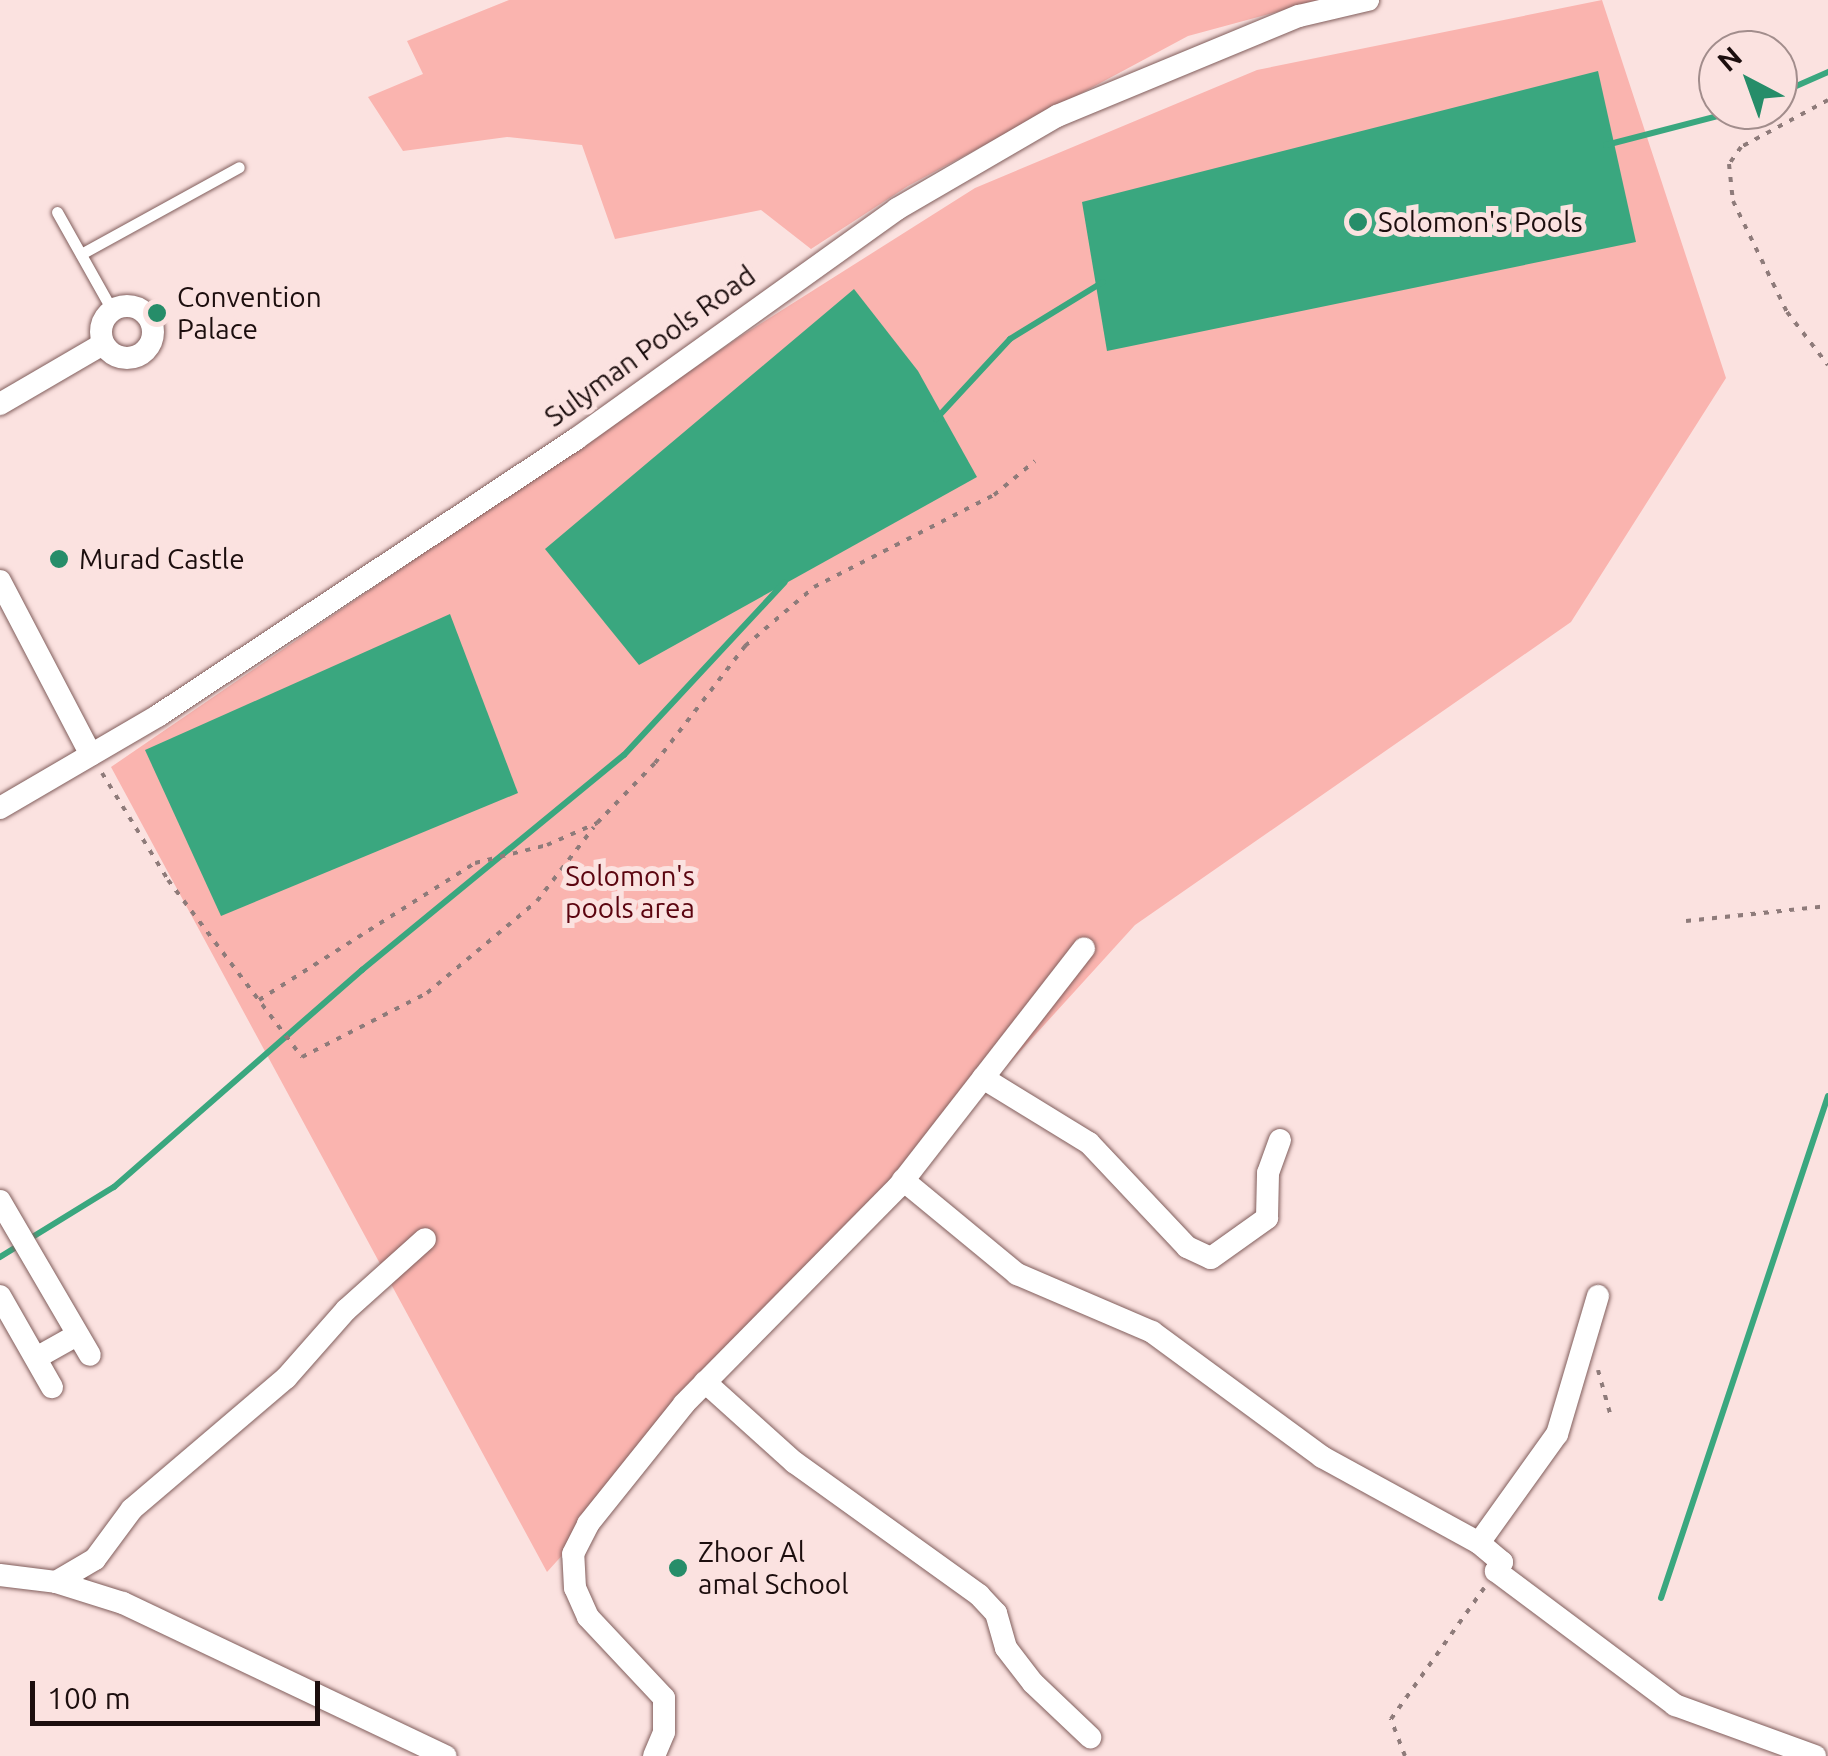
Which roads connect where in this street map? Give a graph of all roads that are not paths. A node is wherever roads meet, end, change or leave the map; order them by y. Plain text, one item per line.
1 (1368, 0) edge
2 (240, 167) dead end
3 (57, 212) dead end
4 (81, 254) junction
5 (112, 310) junction
6 (103, 344) junction
7 (0, 404) edge
8 (0, 580) edge
9 (91, 755) junction
10 (0, 808) edge
11 (1084, 948) dead end
12 (983, 1078) junction
13 (1280, 1140) dead end
14 (904, 1180) junction
15 (0, 1200) edge
16 (425, 1239) dead end
17 (0, 1296) edge
18 (1598, 1296) dead end
19 (36, 1358) junction
20 (705, 1382) junction
21 (52, 1387) dead end
22 (1479, 1543) junction
23 (0, 1575) edge
24 (56, 1582) junction
25 (1090, 1737) dead end
26 (445, 1756) edge
27 (654, 1756) edge
28 (1816, 1756) edge

1 - 9 street, Sulyman Pools Road
2 - 4 lane
3 - 4 lane
4 - 5 lane
5 - 6 street
5 - 6 street
6 - 7 street
8 - 9 street
9 - 10 street, Sulyman Pools Road
11 - 12 street
12 - 13 street
12 - 14 street
14 - 20 street
14 - 22 street
15 - 19 street
16 - 24 street
17 - 19 street
18 - 22 street
19 - 21 street
20 - 25 street
20 - 27 street
22 - 28 street
23 - 24 street
24 - 26 street

